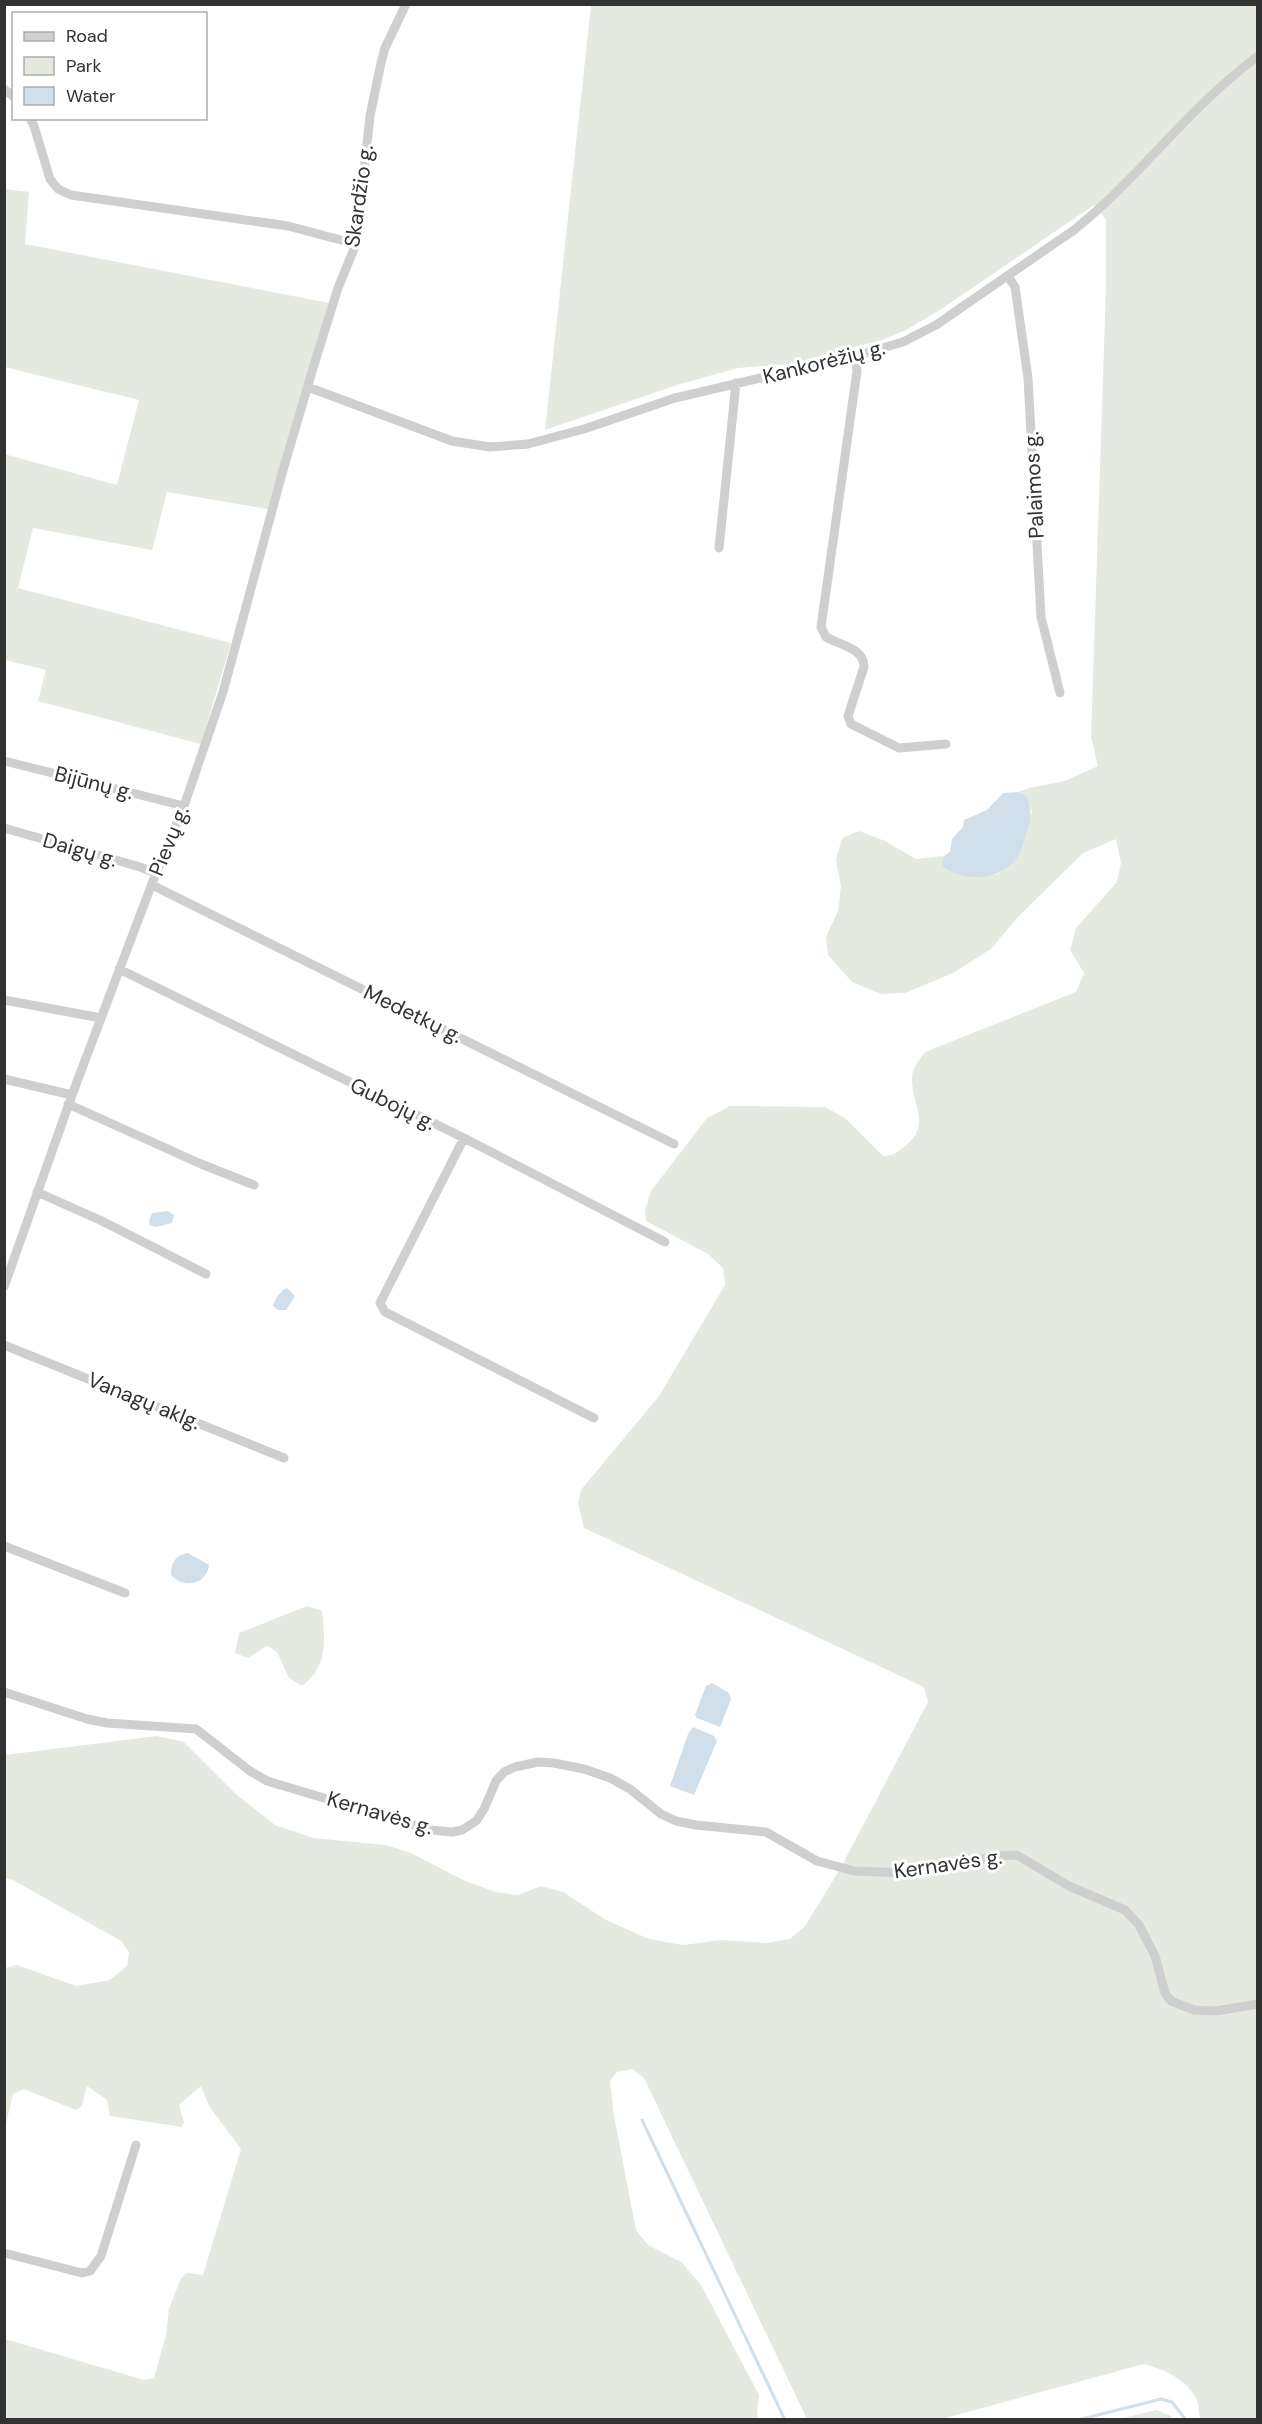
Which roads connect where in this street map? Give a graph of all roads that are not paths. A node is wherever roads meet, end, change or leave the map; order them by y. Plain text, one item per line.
1 (406, 4) edge
2 (1257, 56) edge
3 (31, 120) edge
4 (356, 244) junction
5 (1008, 276) junction
6 (855, 356) junction
7 (736, 384) junction
8 (308, 387) junction
9 (719, 548) dead end
10 (1060, 693) dead end
11 (946, 744) dead end
12 (4, 760) edge
13 (184, 806) junction
14 (4, 828) edge
15 (156, 873) junction
16 (152, 885) junction
17 (119, 969) junction
18 (4, 1000) edge
19 (101, 1018) junction
20 (4, 1079) edge
21 (70, 1099) junction
22 (464, 1138) junction
23 (674, 1144) dead end
24 (254, 1185) dead end
25 (37, 1192) junction
26 (665, 1242) dead end
27 (206, 1274) dead end
28 (4, 1287) edge
29 (4, 1345) edge
30 (594, 1418) dead end
31 (284, 1458) dead end
32 (4, 1546) edge
33 (125, 1593) dead end
34 (4, 1692) edge
35 (1257, 2004) edge
36 (136, 2145) dead end
37 (4, 2253) edge

1 - 4 street, Skardžio g.
2 - 5 street, Kankorėžių g.
3 - 4 street
4 - 8 street, Skardžio g.
5 - 6 street, Kankorėžių g.
5 - 10 street, Palaimos g.
6 - 7 street, Kankorėžių g.
6 - 11 street
7 - 8 street, Kankorėžių g.
7 - 9 street
8 - 13 street, Pievų g.
12 - 13 street, Bijūnų g.
13 - 15 street, Pievų g.
14 - 15 street, Daigų g.
15 - 16 street, Pievų g.
16 - 17 street, Pievų g.
16 - 23 street, Medetkų g.
17 - 19 street, Pievų g.
17 - 22 street, Gubojų g.
18 - 19 street
19 - 21 street, Pievų g.
20 - 21 street
21 - 24 street
21 - 25 street, Pievų g.
22 - 26 street, Gubojų g.
22 - 30 street
25 - 27 street
25 - 28 street, Pievų g.
29 - 31 street, Vanagų aklg.
32 - 33 street
34 - 35 street, Kernavės g.
36 - 37 street

